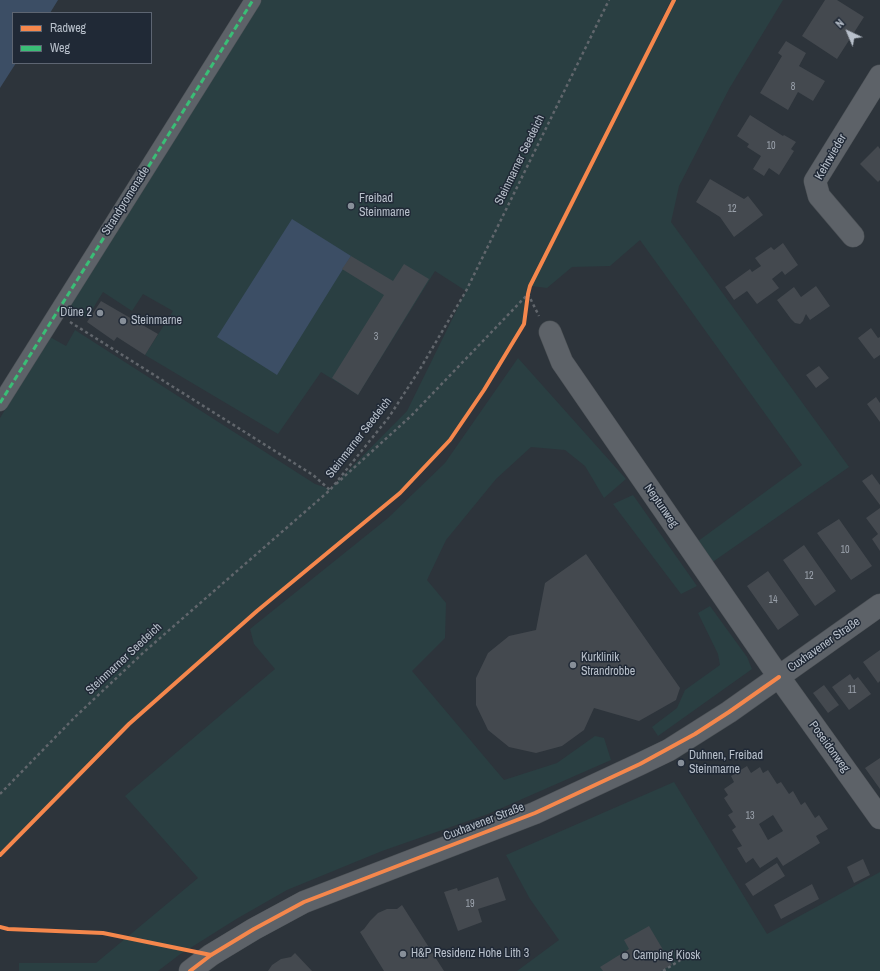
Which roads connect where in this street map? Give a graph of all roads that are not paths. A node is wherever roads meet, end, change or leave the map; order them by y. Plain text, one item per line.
1 (253, 0) edge
2 (880, 76) edge
3 (853, 236) dead end
4 (550, 332) road end
5 (0, 402) edge
6 (880, 605) edge
7 (779, 677) junction
8 (880, 818) edge
9 (190, 971) edge

1 - 5 street, Strandpromenade
2 - 3 street, Kehrwieder
4 - 7 street, Neptunweg
6 - 7 street, Cuxhavener Straße
7 - 8 street, Poseidonweg
7 - 9 street, Cuxhavener Straße

